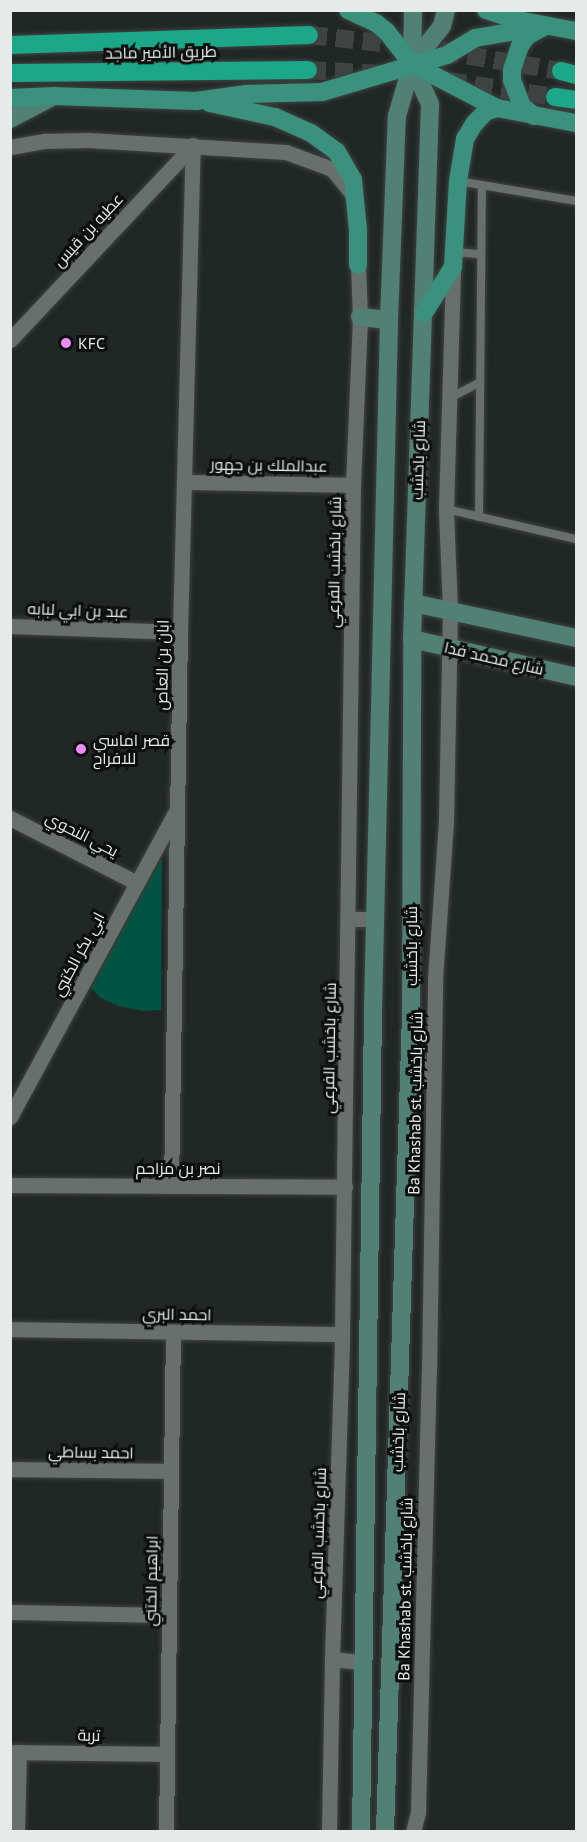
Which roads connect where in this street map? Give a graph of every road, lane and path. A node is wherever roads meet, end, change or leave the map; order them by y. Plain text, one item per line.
1 (348, 10) edge
2 (413, 10) edge
3 (446, 10) edge
4 (486, 10) edge
5 (546, 26) junction
6 (576, 31) edge
7 (309, 35) tunnel mouth
8 (10, 45) edge
9 (412, 64) junction
10 (308, 70) tunnel mouth
11 (14, 74) dead end
12 (54, 96) junction
13 (555, 97) tunnel mouth
14 (10, 98) edge
15 (576, 100) edge
16 (196, 101) junction
17 (497, 108) junction
18 (534, 116) junction
19 (10, 119) edge
20 (576, 123) edge
21 (193, 145) junction
22 (10, 147) edge
23 (458, 181) junction
24 (482, 185) junction
25 (576, 201) edge
26 (357, 208) junction
27 (480, 254) junction
28 (454, 260) junction
29 (358, 265) joint
30 (424, 313) junction
31 (360, 317) junction
32 (389, 320) junction
33 (10, 340) edge
34 (480, 382) junction
35 (450, 398) junction
36 (184, 482) junction
37 (353, 485) junction
38 (446, 509) junction
39 (479, 517) junction
40 (576, 539) edge
41 (413, 603) junction
42 (450, 609) junction
43 (10, 626) edge
44 (180, 632) junction
45 (576, 638) edge
46 (412, 639) junction
47 (448, 647) junction
48 (576, 677) edge
49 (177, 808) junction
50 (10, 818) edge
51 (137, 882) junction
52 (348, 919) junction
53 (375, 919) junction
54 (411, 1016) junction
55 (433, 1096) junction
56 (10, 1117) edge
57 (10, 1185) edge
58 (171, 1186) junction
59 (345, 1187) junction
60 (10, 1329) edge
61 (173, 1332) junction
62 (342, 1334) junction
63 (10, 1469) edge
64 (171, 1471) junction
65 (10, 1612) edge
66 (169, 1615) junction
67 (332, 1659) junction
68 (363, 1662) junction
69 (15, 1752) edge
70 (167, 1754) junction
71 (17, 1832) edge
72 (166, 1832) edge
73 (329, 1832) edge
74 (361, 1832) edge
75 (386, 1832) edge
76 (413, 1832) edge

1 - 9 main road
2 - 9 main road, شارع باخشب
3 - 9 main road, شارع باخشب
4 - 5 main road
5 - 6 main road
5 - 9 main road
5 - 18 main road
7 - 8 highway, طريق الأمير ماجد
9 - 16 main road
9 - 17 main road
9 - 30 main road, شارع باخشب
9 - 32 main road, شارع باخشب
10 - 11 highway, طريق الأمير ماجد
12 - 14 main road
12 - 16 main road
12 - 19 main road
13 - 15 highway
16 - 26 main road
17 - 18 main road
17 - 23 main road
18 - 20 main road
21 - 22 street
21 - 26 street
21 - 33 street, عطيه بن قيس
21 - 36 street, ابان بن العاص
23 - 24 lane
23 - 28 main road
24 - 25 lane
24 - 27 lane
26 - 29 main road
27 - 28 lane
27 - 34 lane
28 - 30 main road
28 - 35 street, Ba Khashab st. شارع باخشب
29 - 31 street, شارع باخشب الفرعي
30 - 41 main road, شارع باخشب
31 - 32 main road
31 - 37 street, شارع باخشب الفرعي
32 - 53 main road, شارع باخشب
34 - 35 lane
34 - 39 lane
35 - 38 street, Ba Khashab st. شارع باخشب
36 - 37 street, عبدالملك بن جهور
36 - 44 street, ابان بن العاص
37 - 52 street, شارع باخشب الفرعي
38 - 39 lane
38 - 42 street, Ba Khashab st. شارع باخشب
39 - 40 lane
41 - 42 main road
41 - 46 main road, شارع باخشب
42 - 45 main road
42 - 47 street, Ba Khashab st. شارع باخشب
43 - 44 street, عبد بن ابي لبابه
44 - 49 street, ابان بن العاص
46 - 47 main road, شارع محمد فدا
46 - 54 main road, شارع باخشب
47 - 48 main road, شارع محمد فدا
47 - 55 street, Ba Khashab st. شارع باخشب
49 - 51 street, ابي بكر الكتبي
49 - 58 street, ابان بن العاص
50 - 51 street, يحي النحوي
51 - 56 street, ابي بكر الكتبي
52 - 53 street
52 - 59 street, شارع باخشب الفرعي
53 - 68 main road, شارع باخشب
54 - 55 lane
54 - 75 main road, شارع باخشب
55 - 76 street, Ba Khashab st. شارع باخشب
57 - 58 street, نصر بن مزاحم
58 - 59 street, نصر بن مزاحم
59 - 62 street, شارع باخشب الفرعي
60 - 61 street, احمد البري
61 - 62 street, احمد البري
61 - 64 street, ابراهيم الختني
62 - 67 street, شارع باخشب الفرعي
63 - 64 street, احمد بساطي
64 - 66 street, ابراهيم الختني
65 - 66 street
66 - 70 street, ابراهيم الختني
67 - 68 street
67 - 73 street, شارع باخشب الفرعي
68 - 74 main road, شارع باخشب
69 - 70 street, تربة
69 - 71 street
70 - 72 street, ابراهيم الختني

